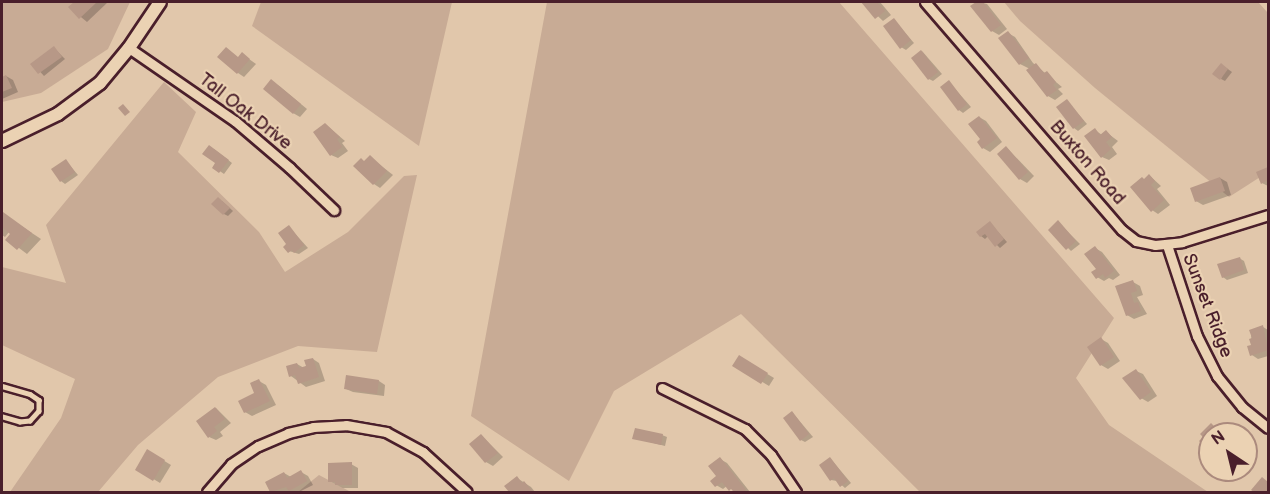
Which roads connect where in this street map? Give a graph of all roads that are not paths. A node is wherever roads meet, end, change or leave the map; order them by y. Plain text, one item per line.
1 (160, 2) edge
2 (925, 2) edge
3 (129, 48) junction
4 (2, 141) edge
5 (334, 210) dead end
6 (1269, 215) edge
7 (1167, 245) junction
8 (2, 386) edge
9 (662, 388) dead end
10 (2, 417) edge
11 (1269, 428) edge
12 (207, 492) edge
13 (467, 492) edge
14 (796, 492) edge

1 - 3 street
2 - 7 street, Buxton Road
3 - 4 street
3 - 5 street, Tall Oak Drive
6 - 7 street, Buxton Road
7 - 11 street, Sunset Ridge
8 - 10 lane
9 - 14 street
12 - 13 street

